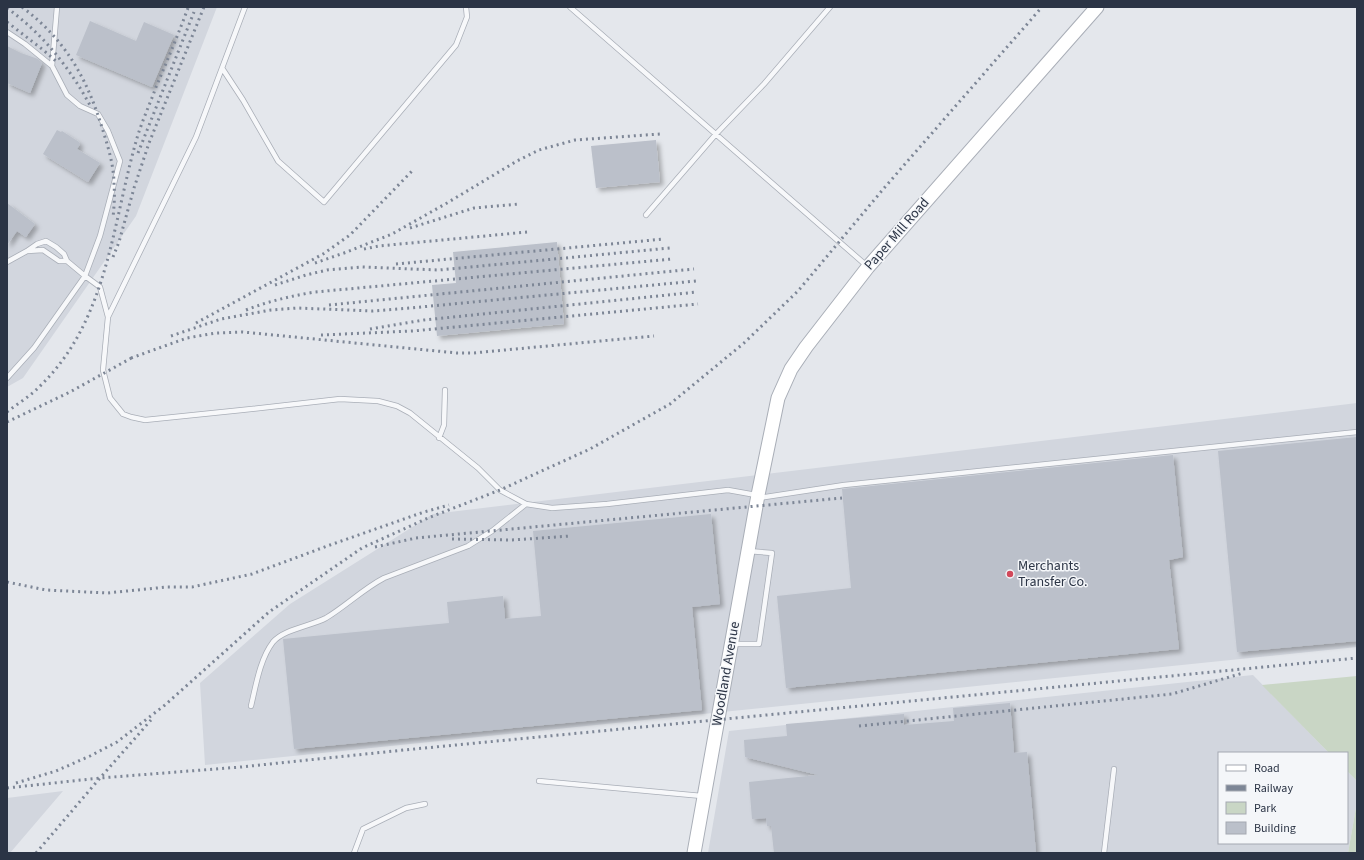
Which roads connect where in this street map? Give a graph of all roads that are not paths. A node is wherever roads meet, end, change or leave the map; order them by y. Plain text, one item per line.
1 (57, 7) edge
2 (245, 7) edge
3 (466, 7) edge
4 (570, 7) edge
5 (830, 7) edge
6 (1097, 7) edge
7 (7, 32) edge
8 (52, 66) junction
9 (222, 68) junction
10 (716, 134) junction
11 (646, 215) dead end
12 (28, 251) junction
13 (67, 261) junction
14 (7, 262) edge
15 (868, 267) junction
16 (85, 276) junction
17 (108, 317) junction
18 (7, 378) edge
19 (445, 390) dead end
20 (1357, 432) edge
21 (439, 438) junction
22 (757, 497) junction
23 (526, 504) junction
24 (748, 551) junction
25 (731, 644) junction
26 (251, 706) dead end
27 (1114, 769) dead end
28 (539, 781) dead end
29 (704, 796) junction
30 (425, 804) dead end
31 (354, 853) edge
32 (694, 853) edge
33 (1104, 853) edge

1 - 8 lane
2 - 9 lane
3 - 9 lane
4 - 10 lane
5 - 10 lane
6 - 15 street, Paper Mill Road
7 - 8 lane
8 - 16 lane
9 - 17 lane
10 - 11 lane
10 - 15 lane
12 - 13 lane
12 - 13 lane
12 - 14 lane
13 - 16 lane
15 - 22 street, Paper Mill Road
16 - 17 lane
16 - 18 lane
17 - 21 lane
19 - 21 lane
20 - 22 lane
21 - 23 lane
22 - 23 lane
22 - 24 street, Woodland Avenue
23 - 26 lane
24 - 25 street, Woodland Avenue
24 - 25 lane
25 - 29 street, Woodland Avenue
27 - 33 lane
28 - 29 lane
29 - 32 street, Woodland Avenue
30 - 31 lane

